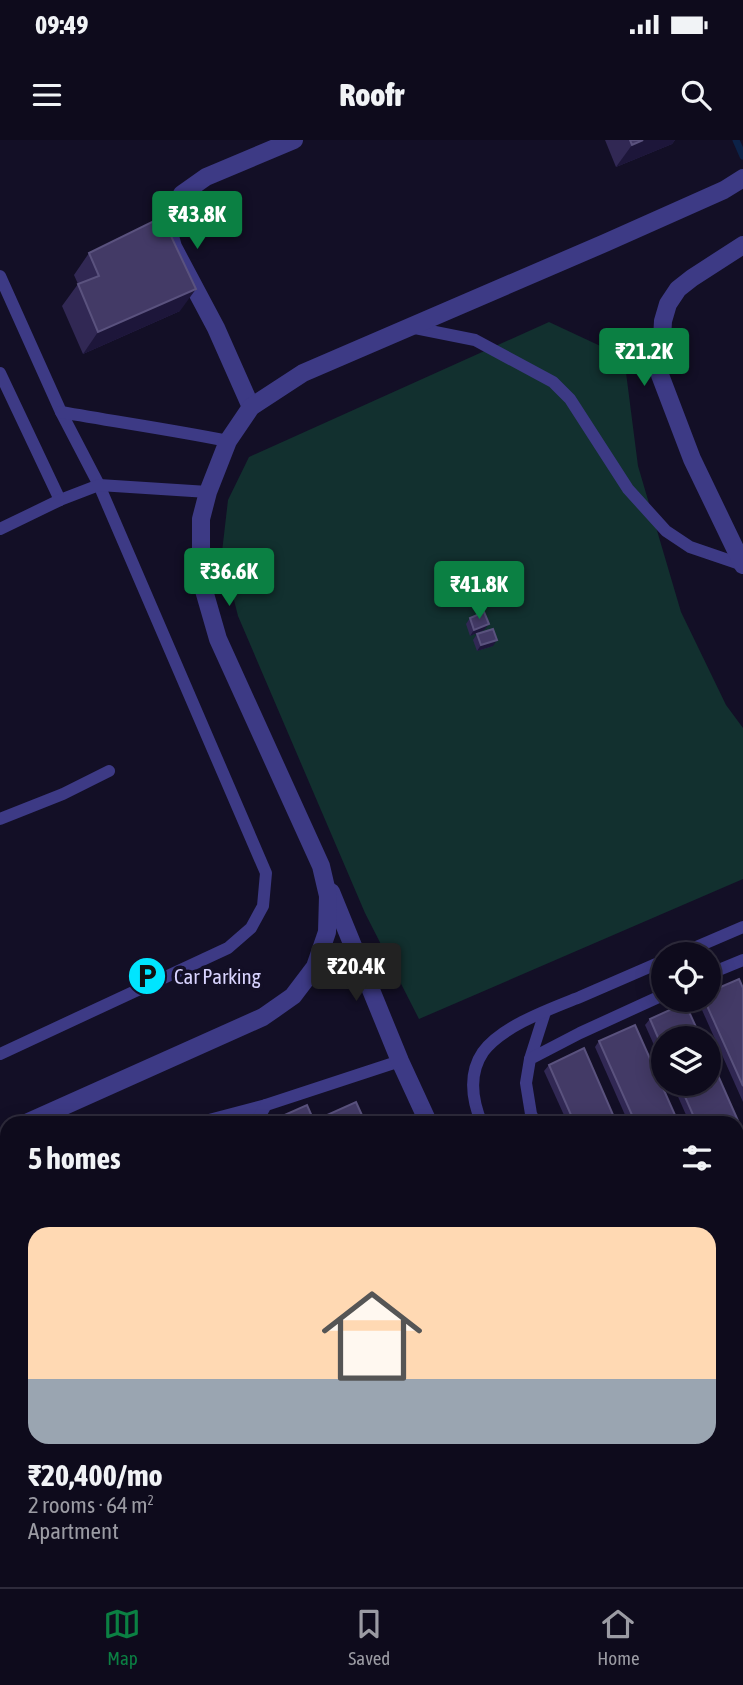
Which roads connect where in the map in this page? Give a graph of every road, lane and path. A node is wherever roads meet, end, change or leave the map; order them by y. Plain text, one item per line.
1 (294, 140) edge
2 (743, 178) edge
3 (743, 245) edge
4 (0, 276) edge
5 (409, 327) junction
6 (0, 373) edge
7 (251, 407) junction
8 (61, 412) junction
9 (228, 441) junction
10 (99, 485) junction
11 (208, 492) junction
12 (60, 500) junction
13 (0, 529) edge
14 (743, 565) edge
15 (109, 771) dead end
16 (0, 819) edge
17 (321, 866) junction
18 (743, 927) edge
19 (715, 942) edge
20 (743, 960) edge
21 (651, 966) edge
22 (721, 968) edge
23 (651, 1000) edge
24 (545, 1012) junction
25 (0, 1054) edge
26 (530, 1059) junction
27 (400, 1061) junction
28 (266, 1105) junction
29 (40, 1116) edge
30 (224, 1116) edge
31 (260, 1116) edge
32 (425, 1116) edge
33 (479, 1116) edge
34 (532, 1116) edge

1 - 7 street
2 - 5 street
3 - 14 street
4 - 8 lane
5 - 7 street
5 - 14 lane
6 - 12 lane
7 - 9 street
8 - 9 lane
8 - 10 lane
9 - 11 street
10 - 11 lane
10 - 12 lane
10 - 25 lane
11 - 17 street
12 - 13 lane
15 - 16 lane
17 - 27 street
17 - 29 street
18 - 19 lane
20 - 22 lane
21 - 24 lane
23 - 26 lane
24 - 26 lane
24 - 33 lane
26 - 34 lane
27 - 28 lane
27 - 32 street
28 - 30 lane
28 - 31 lane

